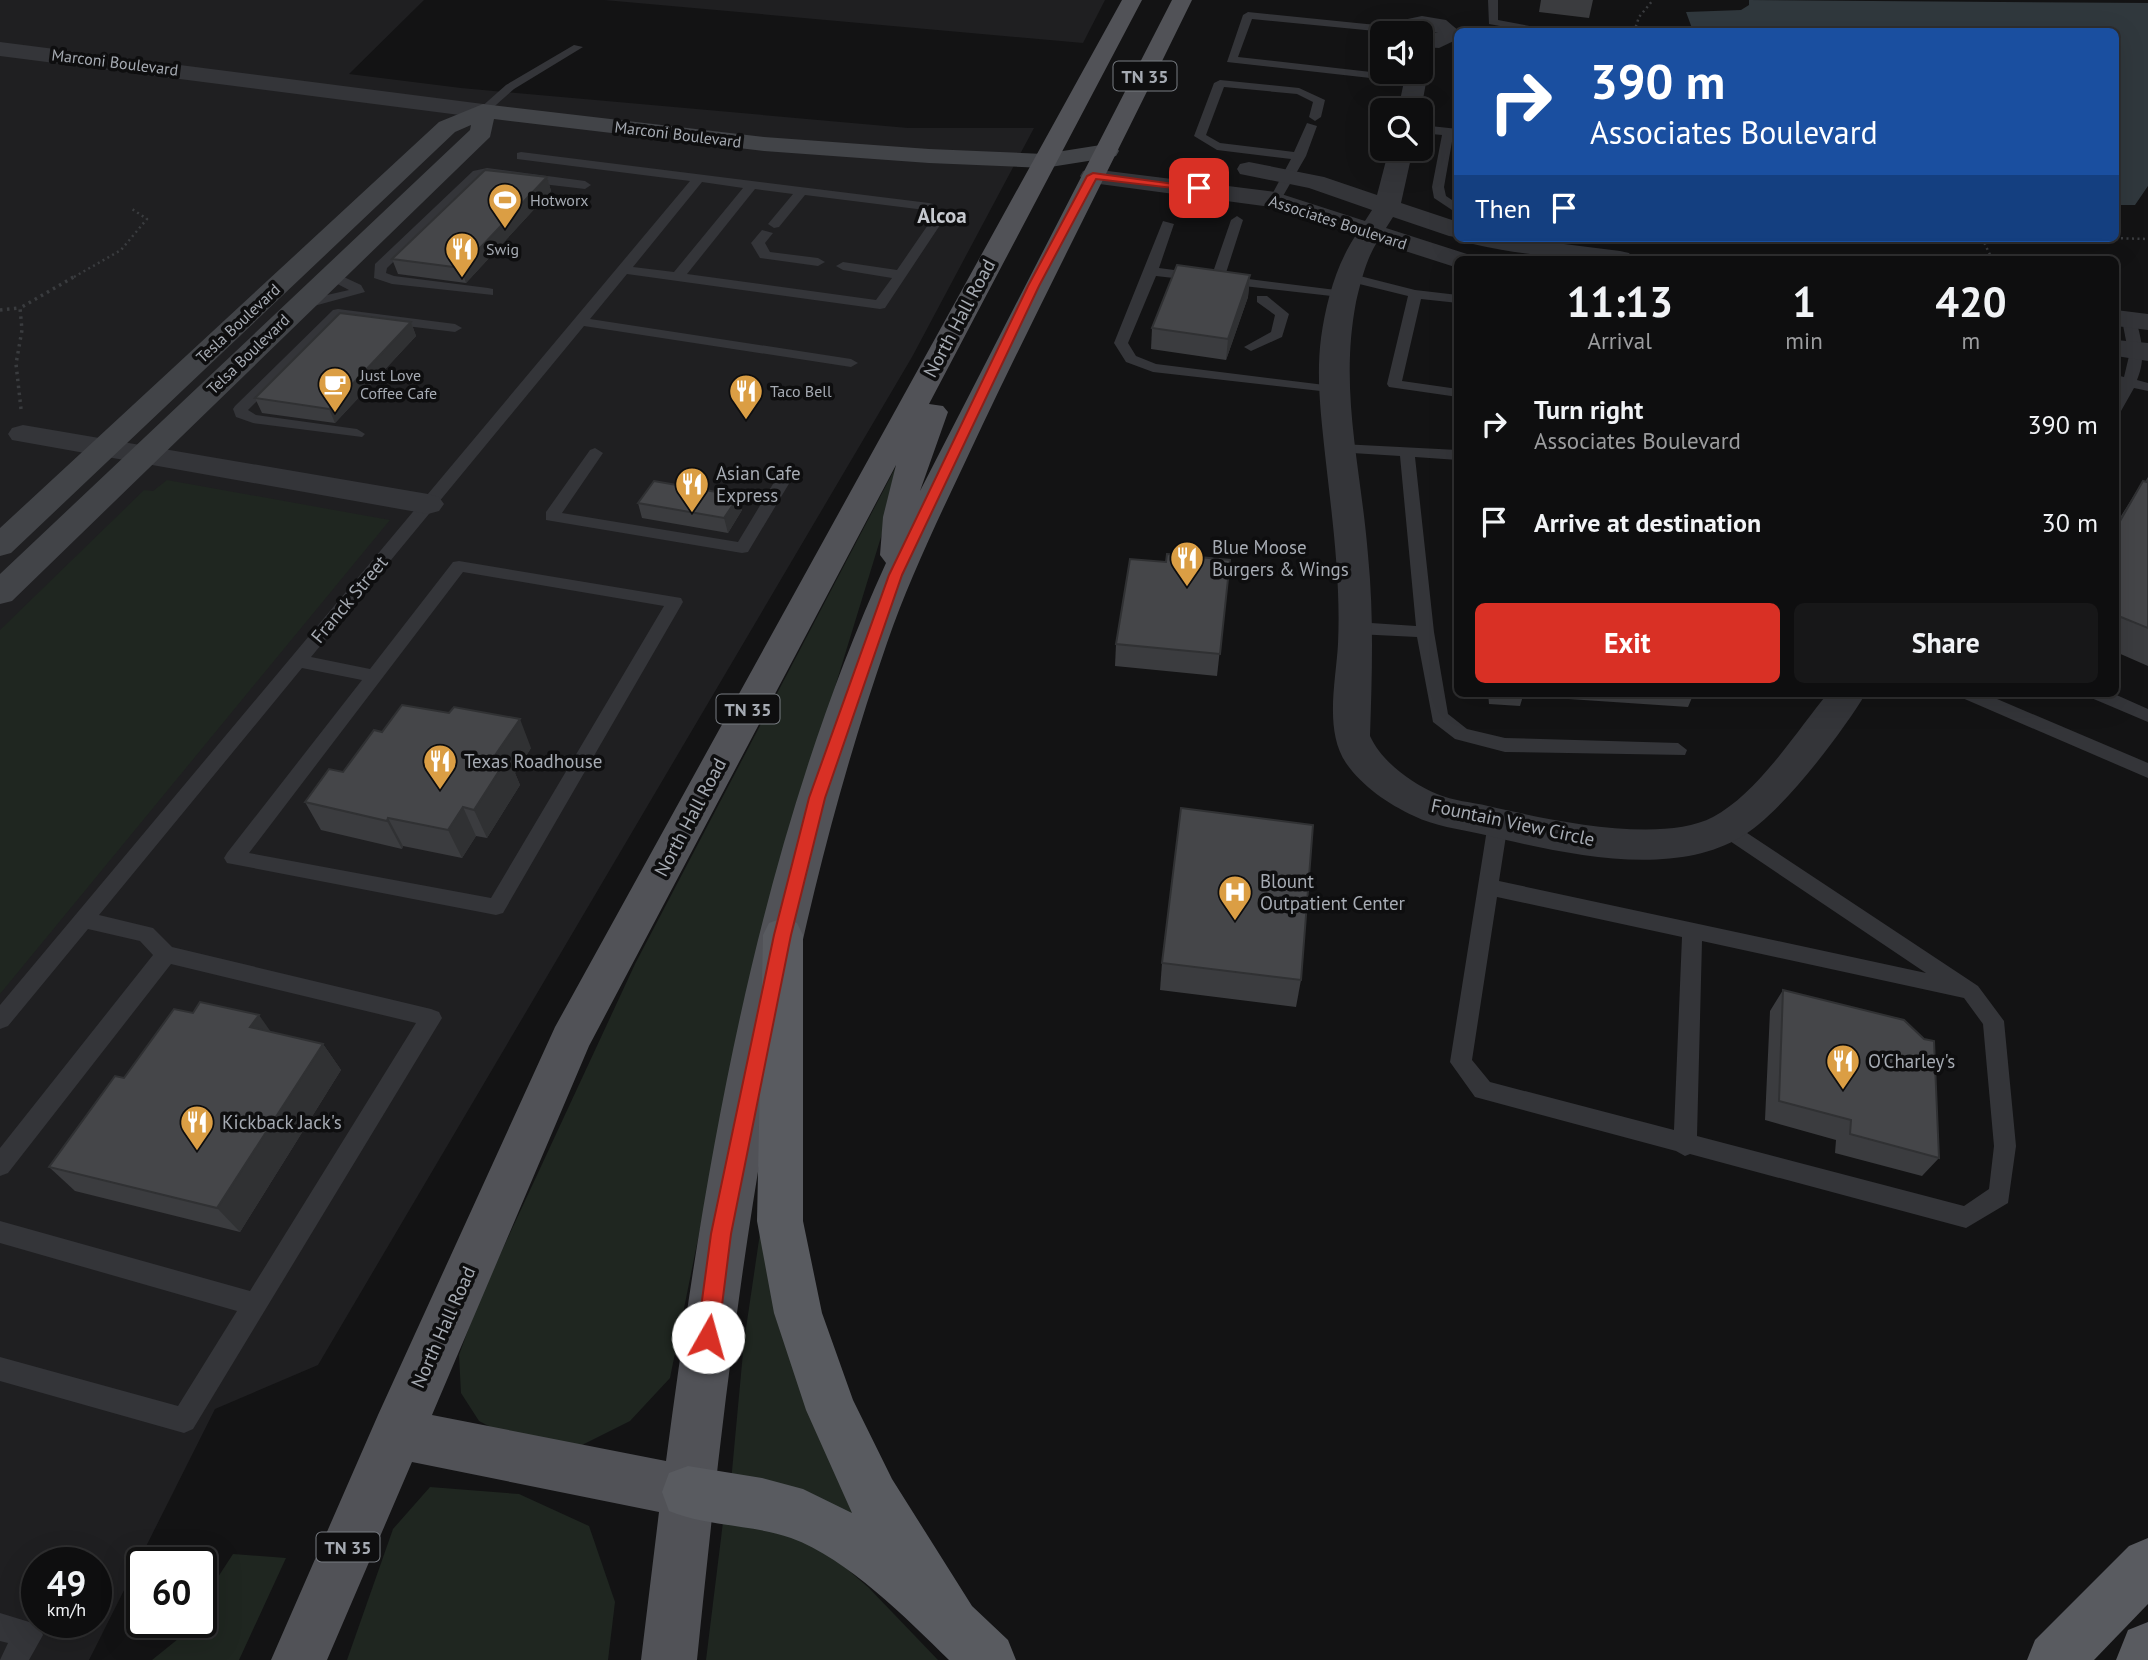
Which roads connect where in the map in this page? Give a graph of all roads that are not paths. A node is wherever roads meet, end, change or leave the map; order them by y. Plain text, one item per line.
1 (1132, 0) edge
2 (1182, 0) edge
3 (1434, 0) edge
4 (1493, 0) edge
5 (1425, 21) edge
6 (1531, 28) edge
7 (1370, 31) edge
8 (578, 47) dead end
9 (0, 49) edge
10 (0, 63) edge
11 (1370, 72) edge
12 (313, 90) junction
13 (483, 111) junction
14 (1433, 130) edge
15 (1453, 133) edge
16 (521, 156) dead end
17 (1044, 161) junction
18 (1111, 161) junction
19 (1397, 161) edge
20 (1196, 163) dead end
21 (1295, 166) junction
22 (699, 178) junction
23 (752, 185) junction
24 (585, 186) dead end
25 (802, 191) junction
26 (1275, 200) junction
27 (1454, 207) edge
28 (1379, 219) junction
29 (1237, 220) dead end
30 (1168, 224) dead end
31 (1454, 230) edge
32 (1499, 242) edge
33 (1595, 256) edge
34 (1454, 258) edge
35 (818, 262) dead end
36 (843, 266) dead end
37 (621, 269) junction
38 (1151, 271) junction
39 (900, 275) junction
40 (678, 276) junction
41 (1217, 279) junction
42 (1346, 286) junction
43 (488, 292) dead end
44 (1264, 292) junction
45 (1415, 294) junction
46 (1454, 299) edge
47 (2131, 320) edge
48 (579, 321) junction
49 (455, 328) dead end
50 (2134, 350) edge
51 (851, 363) dead end
52 (1248, 363) junction
53 (2123, 380) edge
54 (2148, 387) edge
55 (1334, 390) junction
56 (1454, 392) edge
57 (23, 434) road end
58 (357, 434) dead end
59 (107, 446) junction
60 (1341, 449) junction
61 (1407, 452) junction
62 (145, 453) junction
63 (594, 453) dead end
64 (1454, 455) edge
65 (782, 482) dead end
66 (428, 504) junction
67 (0, 546) edge
68 (896, 575) junction
69 (0, 593) edge
70 (1356, 628) junction
71 (1425, 632) junction
72 (298, 661) junction
73 (375, 676) junction
74 (1845, 697) edge
75 (1975, 697) edge
76 (2104, 697) edge
77 (2148, 716) edge
78 (1678, 750) dead end
79 (2148, 771) edge
80 (1498, 822) junction
81 (1725, 828) junction
82 (1488, 887) junction
83 (83, 920) junction
84 (1692, 931) junction
85 (783, 935) junction
86 (166, 954) junction
87 (1971, 992) junction
88 (0, 1020) edge
89 (1685, 1146) junction
90 (0, 1166) edge
91 (0, 1232) edge
92 (255, 1304) junction
93 (0, 1369) edge
94 (396, 1433) junction
95 (688, 1492) junction
96 (2148, 1565) edge
97 (951, 1621) junction
98 (0, 1627) edge
99 (2148, 1650) edge
100 (13, 1660) edge
101 (299, 1660) edge
102 (669, 1660) edge
103 (988, 1660) edge
104 (2055, 1660) edge
105 (2144, 1660) edge

1 - 17 main road, North Hall Road / TN 35
2 - 18 main road, TN 35
3 - 5 street
4 - 6 lane
7 - 11 lane
8 - 13 lane
9 - 12 street, Marconi Boulevard
10 - 12 street, Marconi Boulevard
12 - 13 street, Marconi Boulevard
13 - 17 main road, Marconi Boulevard
13 - 59 main road, Tesla Boulevard
13 - 62 main road, Telsa Boulevard
14 - 15 lane
15 - 27 lane
16 - 22 lane
17 - 18 main road, Marconi Boulevard
17 - 68 main road
17 - 94 main road, North Hall Road / TN 35
18 - 26 street, Associates Boulevard
18 - 68 main road, TN 35
19 - 28 street, Fountain View Circle
20 - 21 street, Associates Boulevard
21 - 21 lane
21 - 26 lane
21 - 28 street, Associates Boulevard
22 - 23 lane
22 - 37 lane, Franck Street
23 - 25 lane
23 - 40 lane
24 - 43 lane
25 - 35 lane
25 - 39 lane
26 - 28 street, Associates Boulevard
28 - 31 street, Associates Boulevard
28 - 34 street, Associates Boulevard
28 - 42 street, Fountain View Circle
29 - 41 lane
30 - 38 lane
32 - 33 street
36 - 39 lane
37 - 40 lane
37 - 48 lane, Franck Street
38 - 41 lane
38 - 52 lane
39 - 40 lane
41 - 44 lane
42 - 44 lane
42 - 45 lane
42 - 55 street, Fountain View Circle
44 - 52 lane
44 - 52 lane
45 - 46 lane
45 - 56 lane
47 - 50 lane
48 - 51 lane
48 - 66 lane, Franck Street
49 - 58 lane
50 - 53 lane
52 - 55 lane
53 - 54 lane
55 - 60 street, Fountain View Circle
57 - 59 street
59 - 62 street
59 - 67 main road, Tesla Boulevard
60 - 61 lane
60 - 70 street, Fountain View Circle
61 - 64 lane
61 - 71 lane
62 - 66 street
62 - 69 main road, Telsa Boulevard
63 - 65 lane
66 - 72 lane, Franck Street
68 - 85 main road, TN 35
70 - 71 lane
70 - 80 street, Fountain View Circle
71 - 78 lane
72 - 73 lane
72 - 83 lane, Franck Street
73 - 73 lane
74 - 81 street, Fountain View Circle
75 - 79 lane
76 - 77 lane
80 - 81 street, Fountain View Circle
80 - 82 lane
81 - 87 lane
82 - 84 lane
82 - 89 lane
83 - 86 lane
83 - 88 lane, Franck Street
84 - 87 lane
84 - 89 lane
85 - 95 main road, TN 35
85 - 97 highway
86 - 90 lane
86 - 92 lane
87 - 89 lane
91 - 92 lane
92 - 93 lane
94 - 95 main road
94 - 101 main road, North Hall Road / TN 35
95 - 97 highway
95 - 102 main road, TN 35
96 - 104 highway
97 - 103 highway
98 - 100 lane
99 - 105 highway

